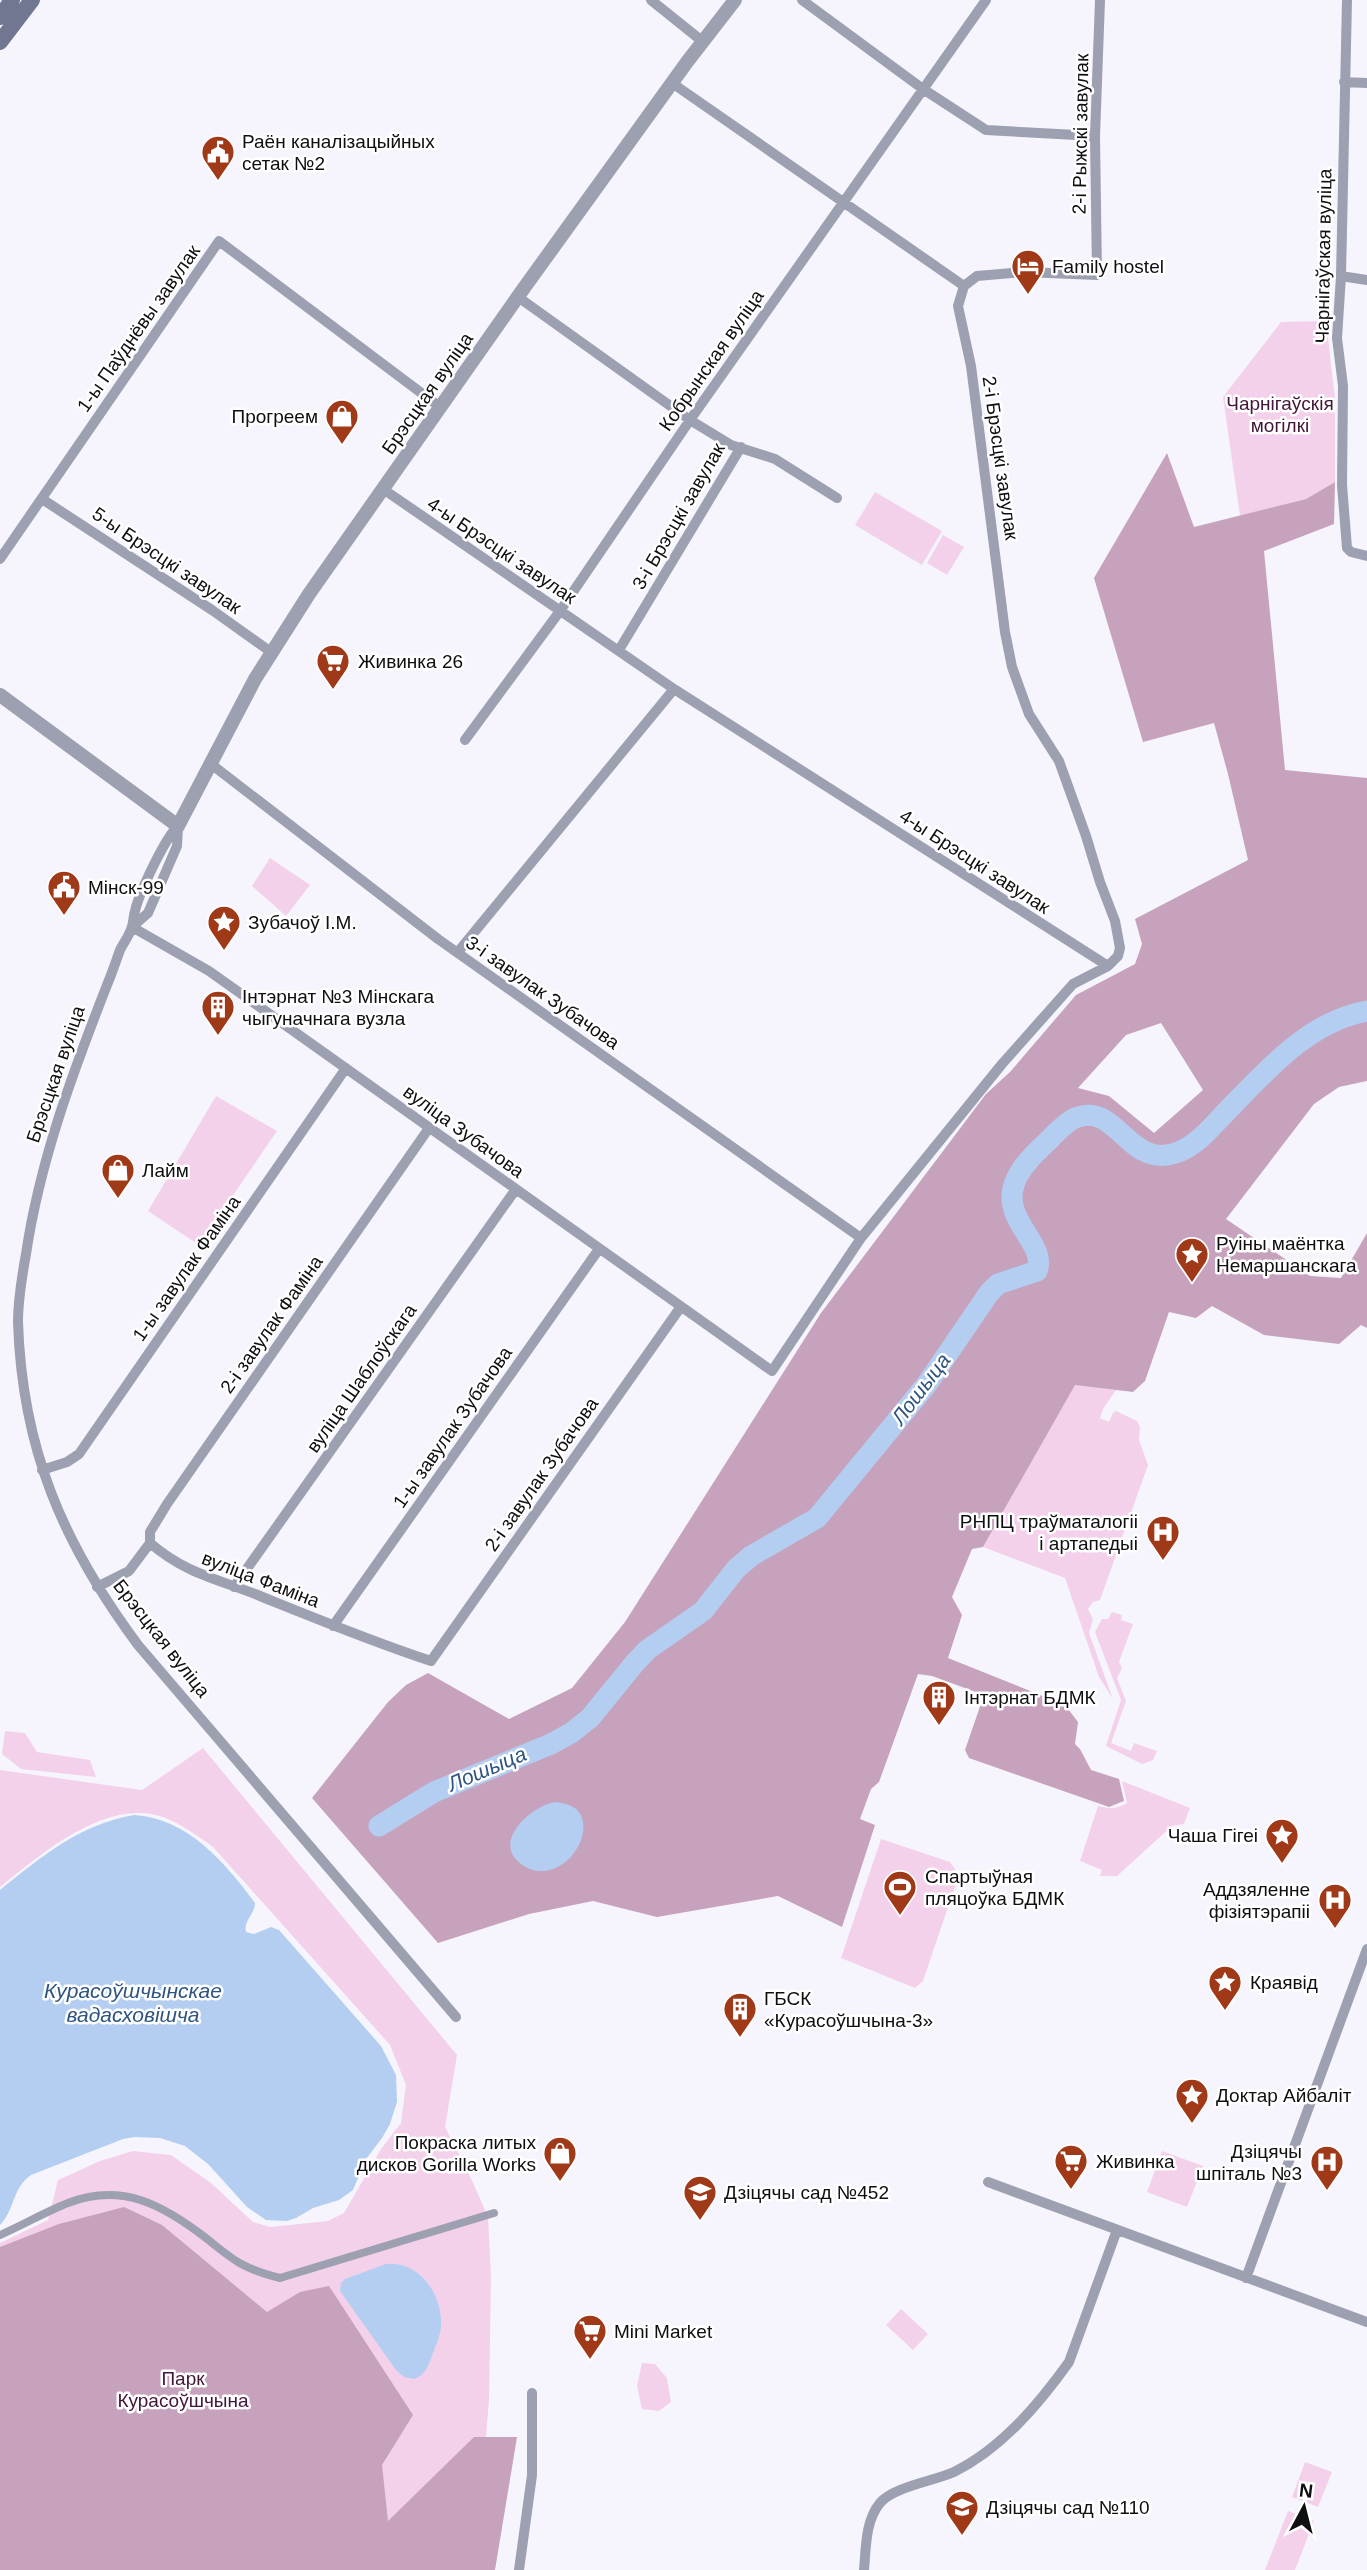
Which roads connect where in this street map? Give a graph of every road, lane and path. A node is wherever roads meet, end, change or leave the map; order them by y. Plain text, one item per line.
1 (12, 0) edge
2 (32, 0) edge
3 (650, 0) edge
4 (735, 0) edge
5 (802, 0) edge
6 (985, 0) edge
7 (1100, 0) edge
8 (1347, 0) edge
9 (0, 16) edge
10 (702, 41) junction
11 (0, 42) edge
12 (1344, 82) junction
13 (672, 83) junction
14 (1367, 83) edge
15 (923, 89) junction
16 (1096, 136) junction
17 (844, 201) junction
18 (1341, 276) junction
19 (1367, 280) edge
20 (964, 286) junction
21 (518, 297) junction
22 (440, 407) junction
23 (690, 420) junction
24 (741, 447) junction
25 (383, 489) junction
26 (837, 498) dead end
27 (42, 499) junction
28 (1367, 556) edge
29 (0, 559) edge
30 (560, 611) junction
31 (620, 650) junction
32 (271, 652) junction
33 (674, 689) junction
34 (0, 695) edge
35 (465, 740) dead end
36 (211, 764) junction
37 (178, 827) junction
38 (132, 927) junction
39 (458, 953) junction
40 (1108, 966) junction
41 (346, 1068) junction
42 (429, 1128) junction
43 (516, 1189) junction
44 (861, 1238) junction
45 (599, 1249) junction
46 (680, 1308) junction
47 (42, 1470) junction
48 (150, 1543) junction
49 (97, 1587) junction
50 (234, 1587) junction
51 (333, 1626) junction
52 (431, 1661) joint
53 (1367, 1949) edge
54 (456, 2018) dead end
55 (988, 2182) dead end
56 (494, 2213) dead end
57 (1117, 2230) junction
58 (0, 2235) edge
59 (1246, 2278) junction
60 (1367, 2322) edge
61 (532, 2393) dead end
62 (519, 2570) edge
63 (864, 2570) edge

1 - 9 main road
2 - 11 main road
3 - 10 street
4 - 10 street, Брэсцкая вуліца
5 - 15 street
6 - 15 street, Кобрынская вуліца
7 - 16 street, 2-і Рыжскі завулак
8 - 12 street, Чарнігаўская вуліца
10 - 13 street, Брэсцкая вуліца
12 - 14 street
12 - 18 street, Чарнігаўская вуліца
13 - 17 street
13 - 21 street, Брэсцкая вуліца
15 - 16 street
15 - 17 street, Кобрынская вуліца
16 - 20 street, 2-і Рыжскі завулак
17 - 20 street
17 - 23 street, Кобрынская вуліца
18 - 19 street
18 - 28 street, Чарнігаўская вуліца
20 - 40 street, 2-і Брэсцкі завулак
21 - 22 street, Брэсцкая вуліца
21 - 23 street, 3-і Брэсцкі завулак
22 - 25 street, Брэсцкая вуліца
22 - 27 street, 1-ы Паўднёвы завулак
23 - 24 street, 3-і Брэсцкі завулак
23 - 30 street, Кобрынская вуліца
24 - 26 street
24 - 31 street, 3-і Брэсцкі завулак
25 - 30 street, 4-ы Брэсцкі завулак
25 - 32 street, Брэсцкая вуліца
27 - 29 street, 1-ы Паўднёвы завулак
27 - 32 street, 5-ы Брэсцкі завулак
30 - 31 street, 4-ы Брэсцкі завулак
30 - 35 street, Кобрынская вуліца
31 - 33 street, 4-ы Брэсцкі завулак
32 - 36 street, Брэсцкая вуліца
33 - 39 street
33 - 40 street, 4-ы Брэсцкі завулак
34 - 37 street
36 - 37 street, Брэсцкая вуліца
36 - 39 street, 3-і завулак Зубачова
37 - 38 street, Брэсцкая вуліца
38 - 41 street, вуліца Зубачова
38 - 47 street, Брэсцкая вуліца
39 - 44 street, 3-і завулак Зубачова
40 - 44 street
41 - 42 street, вуліца Зубачова
41 - 47 street, 1-ы завулак Фаміна
42 - 43 street, вуліца Зубачова
42 - 48 street, 2-і завулак Фаміна
43 - 45 street, вуліца Зубачова
43 - 50 street, вуліца Шаблоўскага
44 - 46 street, вуліца Зубачова
45 - 46 street, вуліца Зубачова
45 - 51 street, 1-ы завулак Зубачова
46 - 52 street, 2-і завулак Зубачова
47 - 49 street, Брэсцкая вуліца
48 - 49 street
48 - 50 street, вуліца Фаміна
49 - 54 street, Брэсцкая вуліца
50 - 51 street, вуліца Фаміна
51 - 52 street, вуліца Фаміна
53 - 59 street
55 - 57 street
56 - 58 street
57 - 59 street
57 - 63 street
59 - 60 street
61 - 62 street

